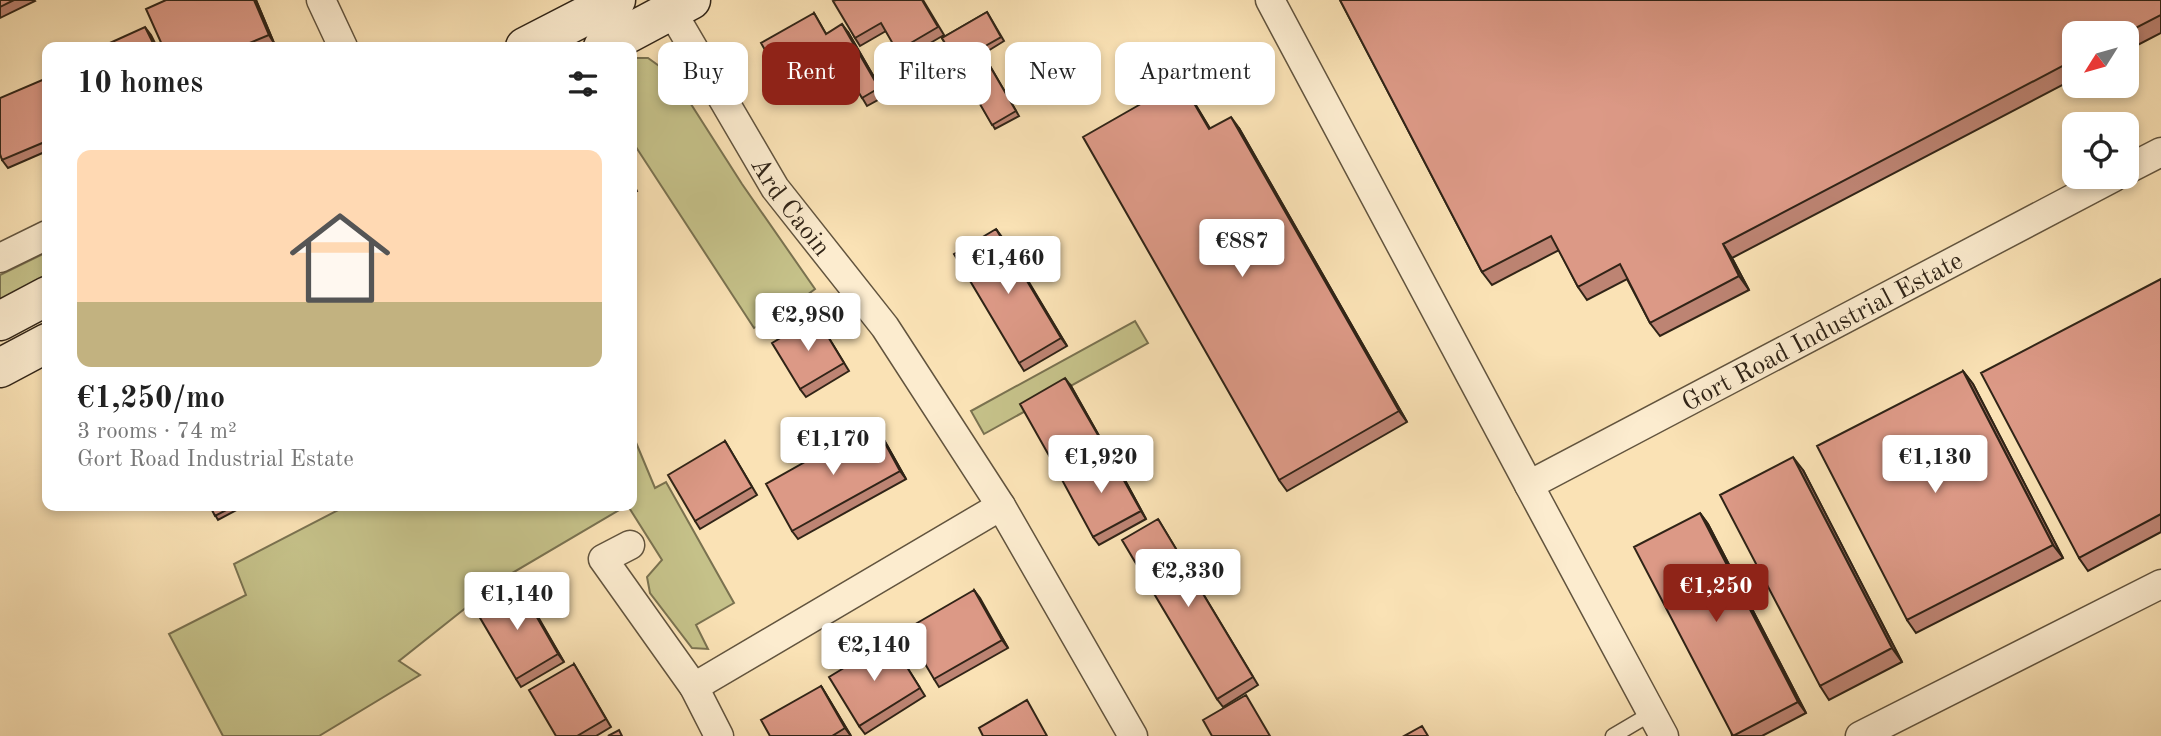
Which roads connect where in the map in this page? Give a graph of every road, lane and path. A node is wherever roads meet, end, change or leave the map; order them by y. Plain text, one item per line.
1 (321, 0) edge
2 (616, 0) edge
3 (1270, 0) edge
4 (676, 4) edge
5 (341, 42) edge
6 (535, 42) edge
7 (611, 42) edge
8 (2161, 152) edge
9 (2139, 163) edge
10 (2091, 189) edge
11 (42, 237) edge
12 (0, 258) edge
13 (42, 299) edge
14 (0, 321) edge
15 (42, 346) edge
16 (0, 368) edge
17 (1529, 485) junction
18 (1001, 506) junction
19 (630, 545) dead end
20 (2161, 584) edge
21 (694, 687) junction
22 (1658, 725) edge
23 (719, 736) edge
24 (1133, 736) edge
25 (1613, 736) edge
26 (1860, 736) edge

1 - 5 street
2 - 6 main road
3 - 17 street
4 - 7 main road
4 - 18 street, Ard Caoin
8 - 9 street
10 - 17 street, Gort Road Industrial Estate
11 - 12 street
13 - 14 main road
15 - 16 main road
17 - 22 street
18 - 21 street
18 - 24 street, Ard Caoin
19 - 21 street
20 - 26 street
21 - 23 street
22 - 25 lane

